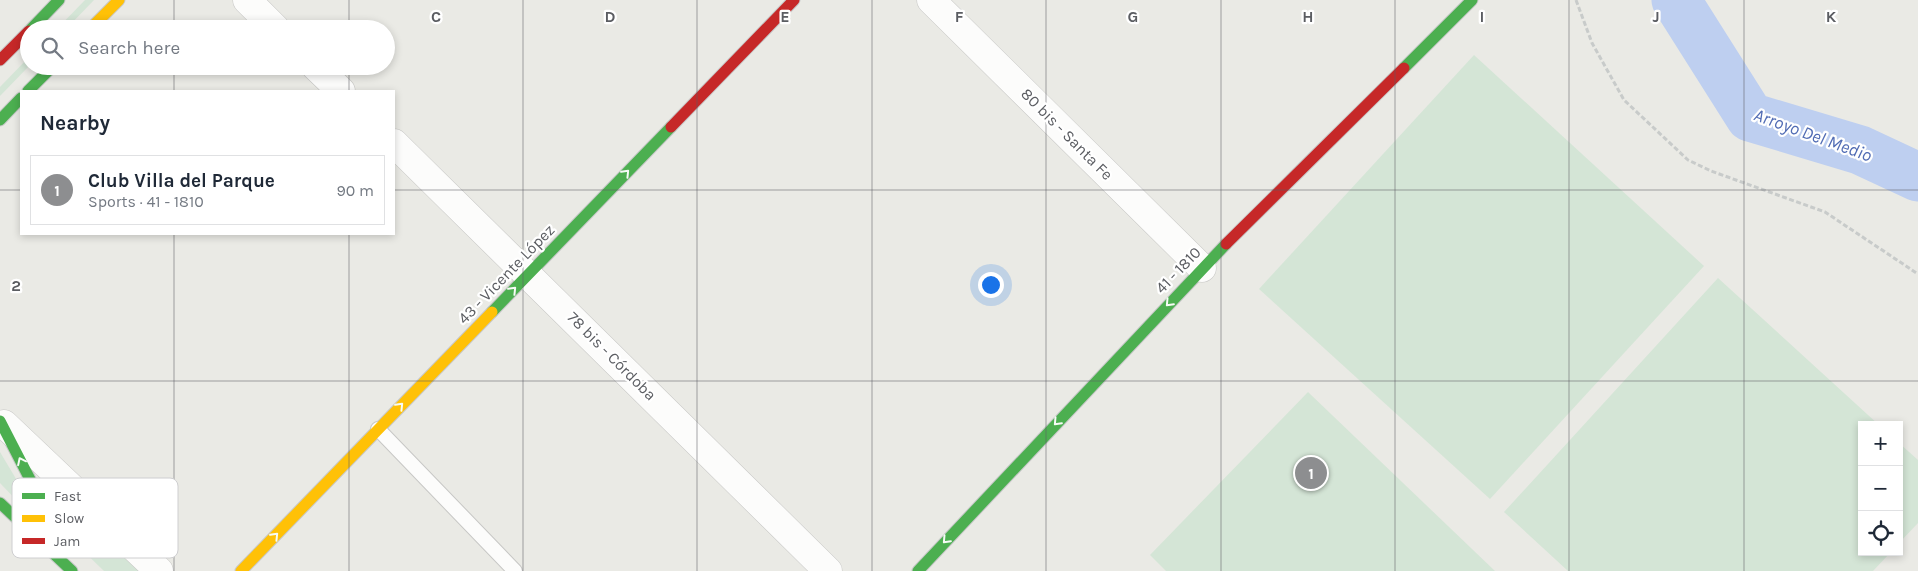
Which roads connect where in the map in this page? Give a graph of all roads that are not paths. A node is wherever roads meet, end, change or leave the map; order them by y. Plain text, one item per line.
1 (59, 0) edge
2 (118, 0) edge
3 (247, 0) edge
4 (794, 0) edge
5 (931, 0) edge
6 (1472, 0) edge
7 (40, 20) edge
8 (99, 20) edge
9 (267, 20) edge
10 (20, 40) edge
11 (0, 60) edge
12 (44, 75) edge
13 (324, 75) edge
14 (29, 90) edge
15 (340, 90) edge
16 (20, 99) edge
17 (0, 120) edge
18 (395, 144) edge
19 (1202, 268) junction
20 (528, 274) junction
21 (2, 422) edge
22 (378, 429) junction
23 (30, 478) edge
24 (61, 478) edge
25 (0, 503) edge
26 (12, 514) edge
27 (59, 558) edge
28 (145, 558) edge
29 (72, 571) edge
30 (159, 571) edge
31 (241, 571) edge
32 (515, 571) edge
33 (828, 571) edge
34 (918, 571) edge

1 - 7 main road
2 - 8 main road
3 - 9 street
20 -> 4 main road, 43 - Vicente López
5 - 19 street, 80 bis - Santa Fe
6 - 19 main road, 41 - 1810
10 - 11 main road
12 - 14 main road
13 - 15 street
16 - 17 main road
18 - 20 street, 78 bis - Córdoba
19 -> 34 main road, 41 - 1810
22 -> 20 main road, 43 - Vicente López
20 - 33 street, 78 bis - Córdoba
23 -> 21 main road
21 - 24 street
31 -> 22 main road, 43 - Vicente López
22 - 32 lane
25 - 26 main road
27 - 29 main road
28 - 30 street

